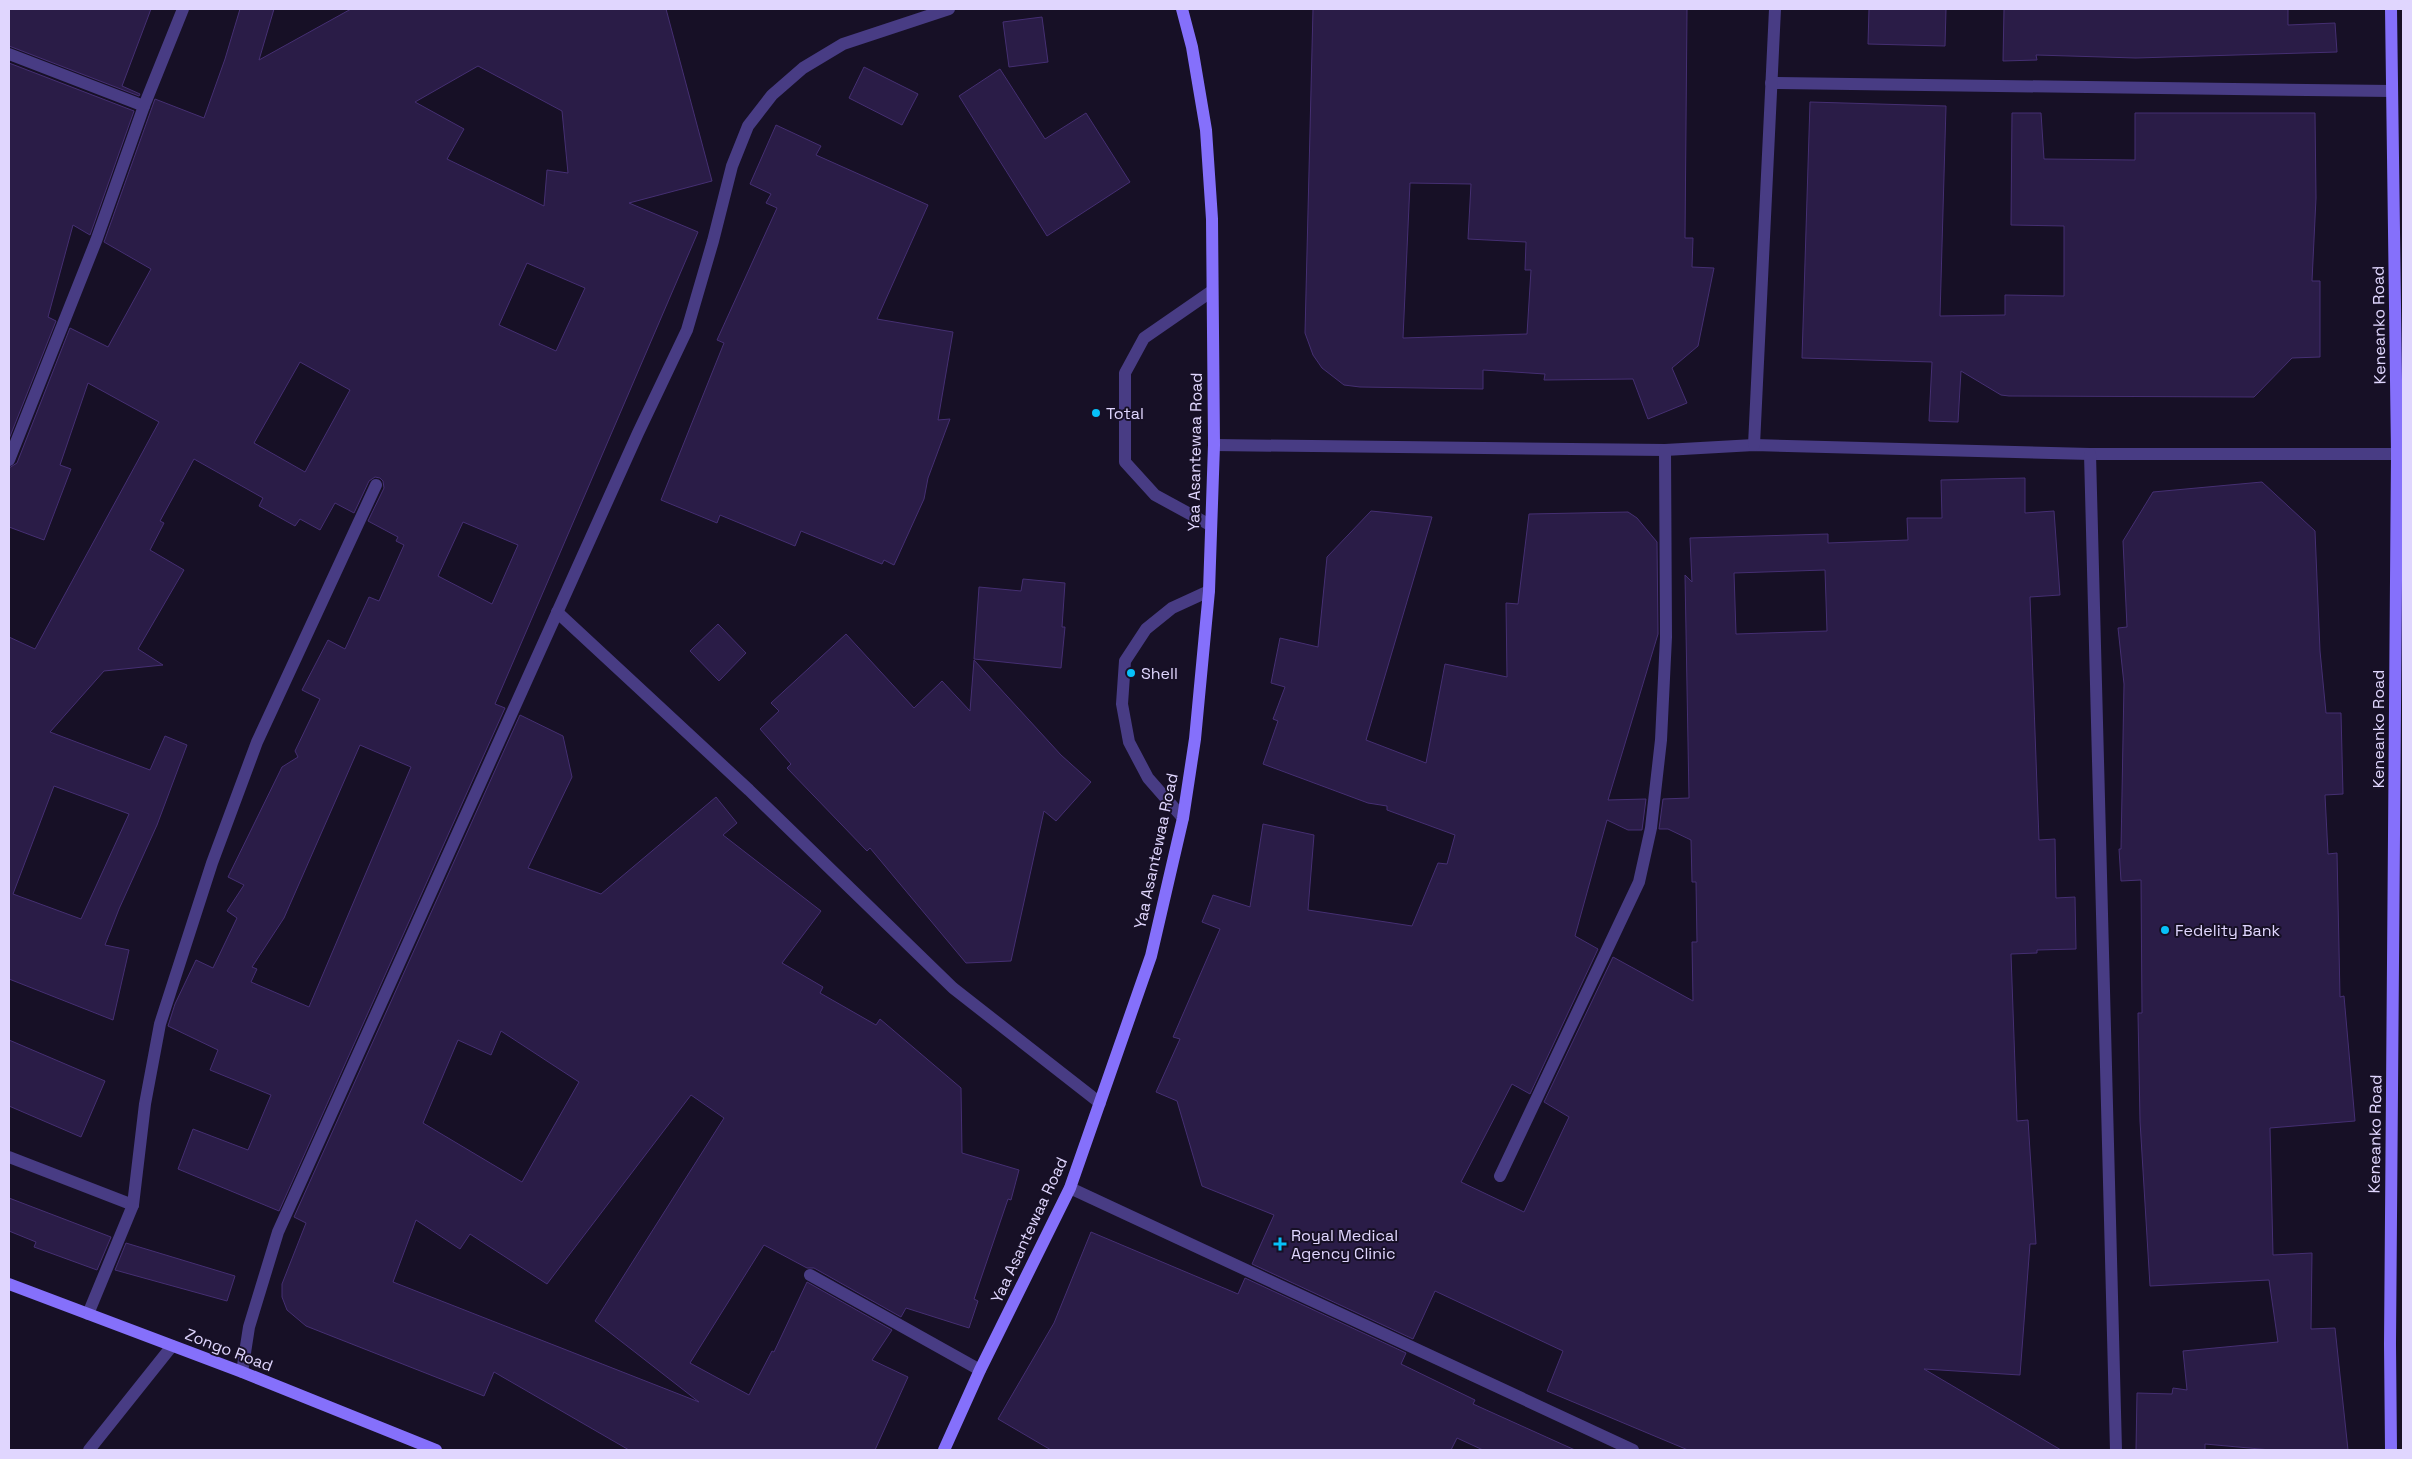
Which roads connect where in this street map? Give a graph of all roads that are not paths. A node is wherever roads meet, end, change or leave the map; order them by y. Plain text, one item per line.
1 (183, 9) edge
2 (949, 9) edge
3 (1182, 9) edge
4 (1775, 9) edge
5 (2391, 9) edge
6 (9, 54) edge
7 (1771, 84) junction
8 (2392, 91) junction
9 (144, 106) junction
10 (1212, 291) junction
11 (1214, 445) junction
12 (1754, 445) junction
13 (1666, 450) junction
14 (2090, 454) junction
15 (2397, 454) junction
16 (9, 457) edge
17 (376, 484) dead end
18 (1210, 525) junction
19 (1208, 591) junction
20 (557, 612) junction
21 (1183, 818) junction
22 (1100, 1103) junction
23 (9, 1156) edge
24 (1500, 1176) dead end
25 (1070, 1188) junction
26 (133, 1205) junction
27 (810, 1275) dead end
28 (10, 1286) edge
29 (88, 1314) junction
30 (172, 1346) junction
31 (980, 1370) junction
32 (242, 1372) junction
33 (89, 1450) edge
34 (436, 1450) edge
35 (944, 1450) edge
36 (1633, 1450) edge
37 (2116, 1450) edge
38 (2391, 1450) edge

1 - 9 street
2 - 20 street
3 - 10 street, Yaa Asantewaa Road
4 - 7 street
5 - 8 street, Keneanko Road
6 - 9 street
7 - 8 street
7 - 12 street
8 - 15 street, Keneanko Road
9 - 16 street
10 - 11 street, Yaa Asantewaa Road
10 - 18 street
11 - 13 street
11 - 18 street, Yaa Asantewaa Road
12 - 13 street
12 - 14 street
13 - 24 street
14 - 15 street
14 - 37 street
15 - 38 street, Keneanko Road
17 - 26 street
18 - 19 street, Yaa Asantewaa Road
19 - 21 street, Yaa Asantewaa Road
19 - 21 street
20 - 22 street
20 - 32 street
21 - 22 street, Yaa Asantewaa Road
22 - 25 street, Yaa Asantewaa Road
23 - 26 street
25 - 31 street, Yaa Asantewaa Road
25 - 36 street
26 - 29 street
27 - 31 street
28 - 29 street, Zongo Road
29 - 30 street, Zongo Road
30 - 32 street, Zongo Road
30 - 33 street
31 - 35 street, Yaa Asantewaa Road
32 - 34 street, Zongo Road

